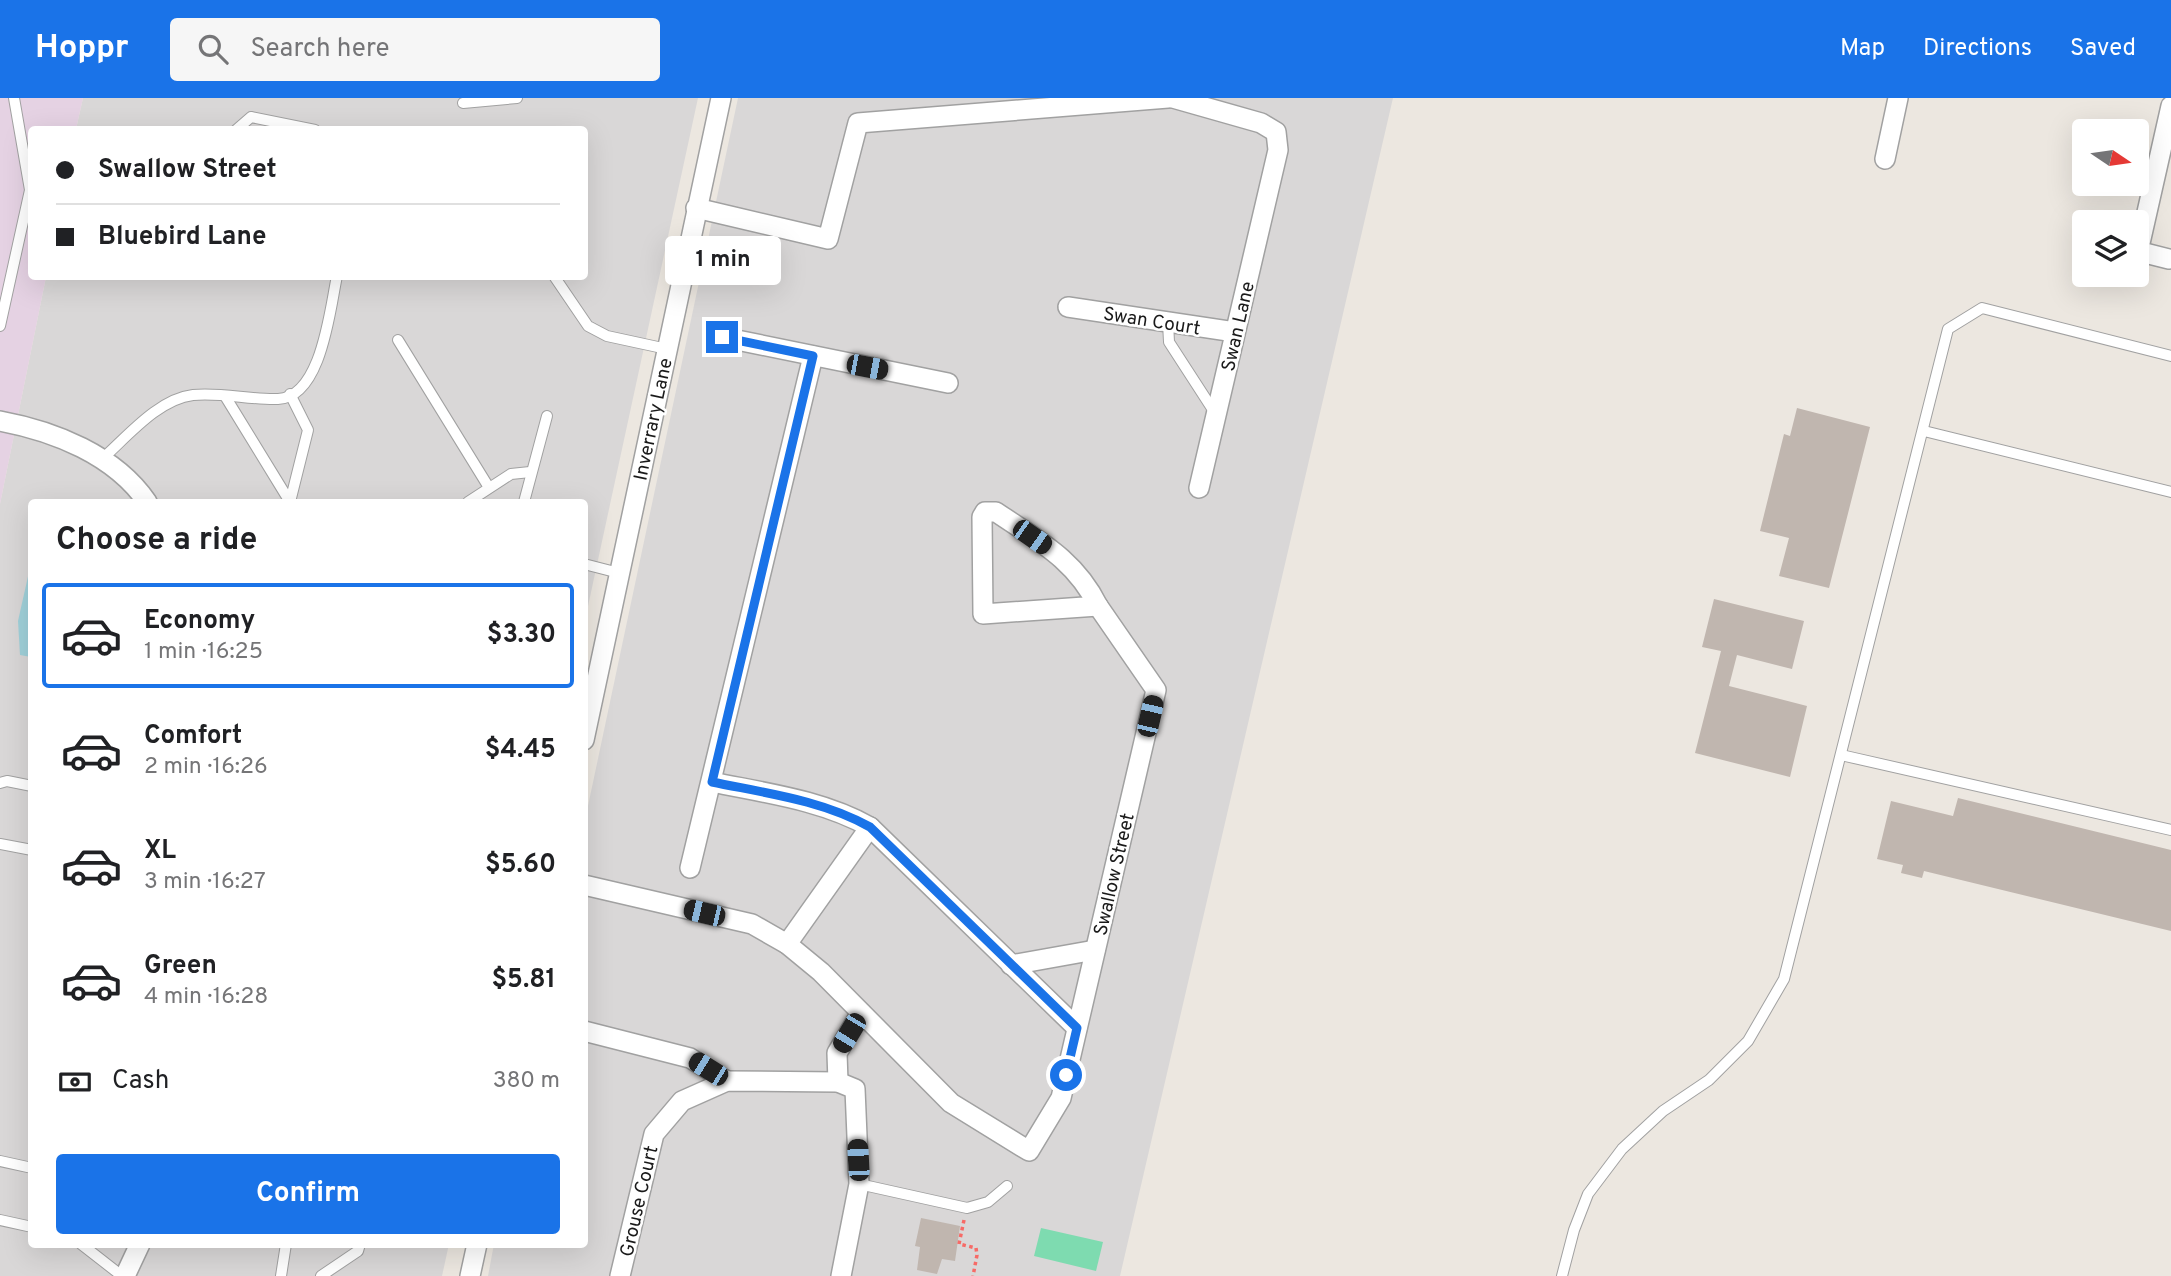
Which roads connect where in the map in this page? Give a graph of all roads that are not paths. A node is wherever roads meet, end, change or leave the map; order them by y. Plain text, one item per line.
1 (14, 98) edge
2 (517, 98) edge
3 (720, 98) edge
4 (1171, 98) edge
5 (1898, 98) edge
6 (463, 103) dead end
7 (2171, 106) edge
8 (241, 126) edge
9 (295, 126) edge
10 (1885, 159) dead end
11 (28, 178) edge
12 (28, 199) edge
13 (696, 208) junction
14 (2147, 210) edge
15 (2149, 254) edge
16 (2169, 259) dead end
17 (336, 280) edge
18 (557, 280) edge
19 (1068, 307) dead end
20 (1168, 322) junction
21 (0, 326) edge
22 (1236, 332) junction
23 (722, 337) dead end
24 (398, 340) dead end
25 (667, 349) junction
26 (813, 356) junction
27 (2171, 356) edge
28 (948, 383) dead end
29 (290, 394) junction
30 (225, 396) junction
31 (1216, 415) junction
32 (547, 416) dead end
33 (0, 421) edge
34 (1924, 431) junction
35 (102, 459) junction
36 (530, 472) junction
37 (488, 486) junction
38 (1199, 488) dead end
39 (2171, 492) edge
40 (144, 499) edge
41 (288, 499) edge
42 (291, 499) edge
43 (472, 499) edge
44 (525, 499) edge
45 (588, 565) edge
46 (620, 573) junction
47 (1098, 606) junction
48 (588, 721) edge
49 (1841, 755) junction
50 (712, 782) junction
51 (0, 783) edge
52 (28, 785) edge
53 (870, 827) junction
54 (2171, 830) edge
55 (0, 844) edge
56 (28, 849) edge
57 (690, 868) dead end
58 (588, 886) edge
59 (787, 944) junction
60 (1095, 950) junction
61 (1011, 965) junction
62 (861, 1013) junction
63 (1077, 1028) junction
64 (588, 1032) edge
65 (727, 1081) junction
66 (838, 1082) junction
67 (0, 1161) edge
68 (28, 1167) edge
69 (859, 1184) junction
70 (1007, 1186) dead end
71 (0, 1220) edge
72 (28, 1226) edge
73 (85, 1248) edge
74 (138, 1248) edge
75 (285, 1248) edge
76 (358, 1248) edge
77 (476, 1248) edge
78 (123, 1276) edge
79 (281, 1276) edge
80 (321, 1276) edge
81 (470, 1276) edge
82 (620, 1276) edge
83 (841, 1276) edge
84 (1562, 1276) edge

1 - 11 lane
2 - 6 lane
3 - 13 street, Inverrary Lane
4 - 13 street
4 - 22 street, Swan Lane
5 - 10 street
7 - 14 street
8 - 9 lane
12 - 21 lane
13 - 25 street, Inverrary Lane
15 - 16 street
17 - 29 lane
18 - 25 lane
19 - 20 street, Swan Court
20 - 22 street, Swan Court
20 - 31 lane
22 - 31 street, Swan Lane
23 - 26 street
24 - 37 lane
25 - 46 street, Inverrary Lane
26 - 28 street
26 - 50 street
27 - 34 lane
29 - 30 lane
29 - 42 lane
30 - 35 lane
30 - 41 lane
31 - 38 street, Swan Lane
32 - 36 lane
33 - 35 street
34 - 39 lane
34 - 49 lane
35 - 40 street
36 - 37 lane
36 - 44 lane
37 - 43 lane
45 - 46 lane
46 - 48 street, Inverrary Lane
47 - 47 street, Swallow Street
47 - 60 street, Swallow Street
49 - 54 lane
49 - 84 lane
50 - 53 street
50 - 57 street
51 - 52 lane
53 - 59 street
53 - 61 street
55 - 56 lane
58 - 59 street
59 - 62 street
60 - 61 street
60 - 63 street, Swallow Street
61 - 63 street
62 - 63 street, Swallow Street
62 - 66 street
64 - 65 street
65 - 66 street
65 - 82 street, Grouse Court
66 - 69 street
67 - 68 lane
69 - 70 lane
69 - 83 street
71 - 72 lane
73 - 78 lane
74 - 78 street
75 - 79 lane
76 - 80 lane
77 - 81 street

